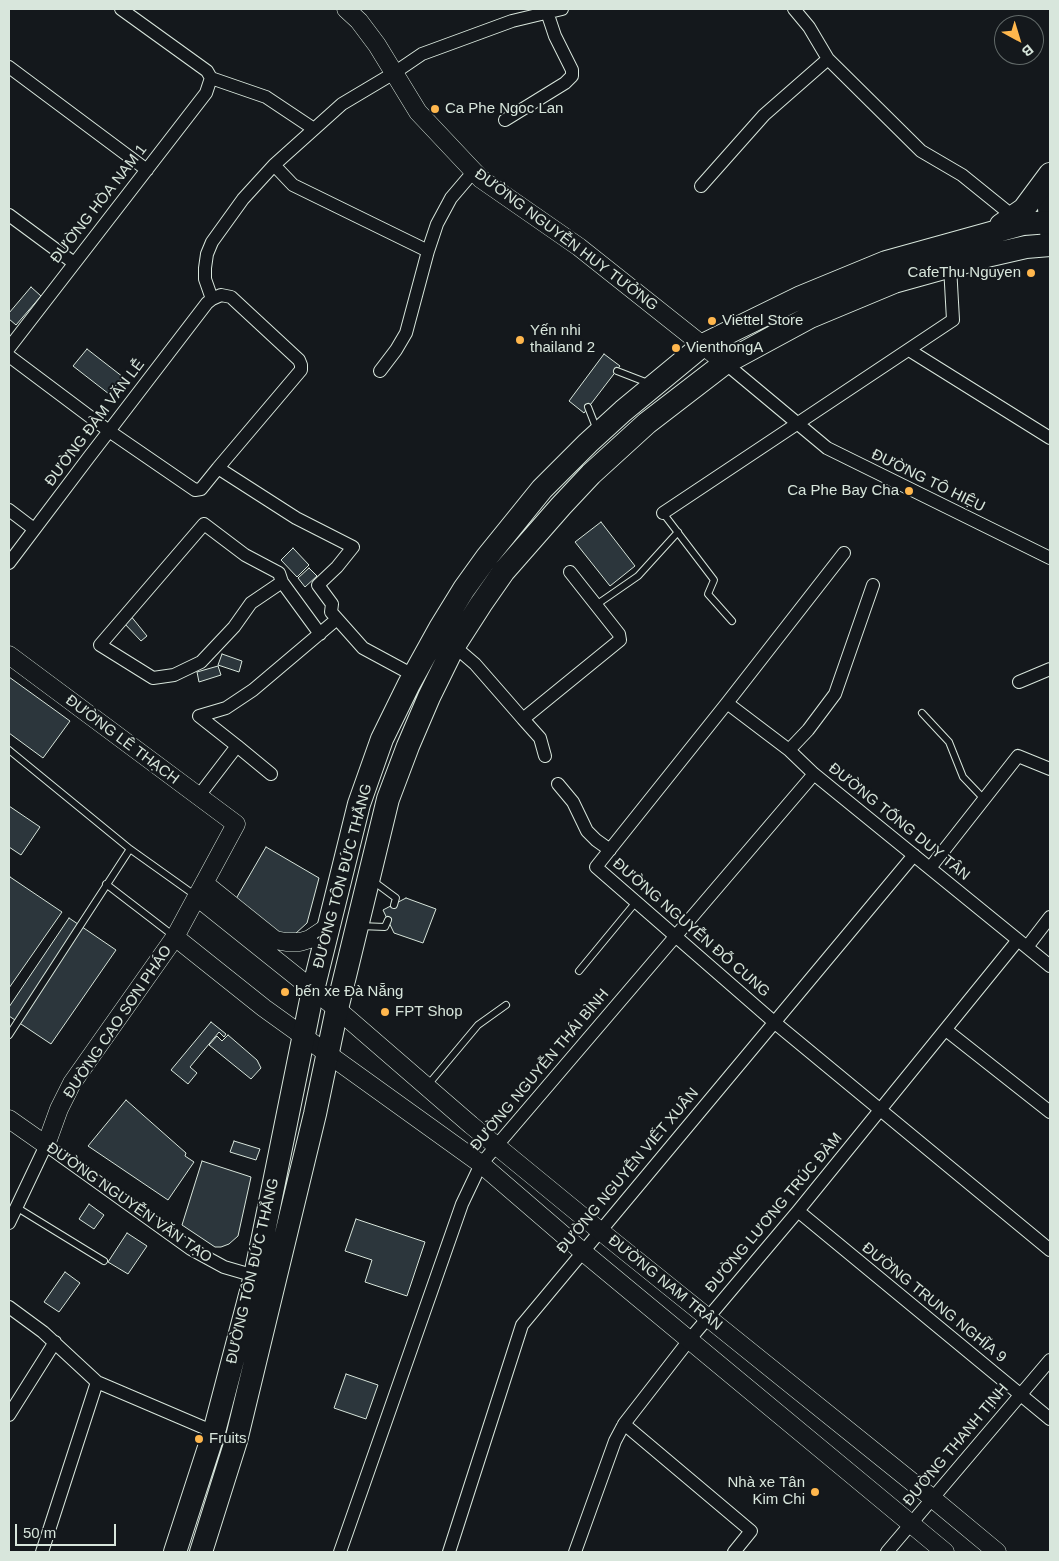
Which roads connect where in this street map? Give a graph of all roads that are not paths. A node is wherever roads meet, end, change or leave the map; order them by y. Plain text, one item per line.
1 (120, 9) edge
2 (346, 9) edge
3 (562, 9) edge
4 (794, 9) edge
5 (547, 12) junction
6 (828, 59) junction
7 (9, 67) edge
8 (394, 73) junction
9 (211, 78) junction
10 (504, 120) dead end
11 (314, 129) junction
12 (274, 165) junction
13 (147, 170) junction
14 (474, 171) junction
15 (1050, 174) edge
16 (701, 186) dead end
17 (1050, 188) edge
18 (9, 215) edge
19 (1014, 217) junction
20 (1049, 228) edge
21 (985, 234) junction
22 (1050, 246) edge
23 (428, 251) junction
24 (74, 263) junction
25 (950, 266) junction
26 (210, 301) junction
27 (703, 345) junction
28 (9, 348) edge
29 (909, 350) junction
30 (9, 356) edge
31 (725, 363) junction
32 (380, 371) dead end
33 (617, 371) dead end
34 (654, 386) junction
35 (588, 407) dead end
36 (798, 424) junction
37 (109, 431) junction
38 (598, 434) junction
39 (1050, 438) edge
40 (218, 468) junction
41 (542, 489) junction
42 (561, 506) junction
43 (9, 510) edge
44 (663, 513) joint
45 (34, 529) junction
46 (678, 532) junction
47 (844, 553) dead end
48 (1050, 558) edge
49 (9, 563) edge
50 (570, 572) dead end
51 (282, 582) junction
52 (873, 585) dead end
53 (596, 605) junction
54 (337, 619) junction
55 (732, 621) dead end
56 (320, 634) junction
57 (454, 646) junction
58 (9, 655) edge
59 (1050, 669) edge
60 (413, 676) junction
61 (1019, 682) dead end
62 (727, 703) junction
63 (922, 713) dead end
64 (523, 719) junction
65 (237, 746) junction
66 (9, 750) edge
67 (789, 750) junction
68 (545, 756) dead end
69 (1050, 769) edge
70 (271, 774) dead end
71 (814, 774) junction
72 (558, 784) dead end
73 (198, 797) junction
74 (984, 799) junction
75 (236, 824) joint
76 (130, 849) junction
77 (610, 850) junction
78 (914, 855) junction
79 (930, 868) junction
80 (368, 877) junction
81 (106, 884) junction
82 (201, 890) junction
83 (636, 902) junction
84 (394, 905) dead end
85 (1050, 917) edge
86 (388, 920) dead end
87 (357, 926) junction
88 (328, 927) junction
89 (674, 936) junction
90 (175, 937) junction
91 (1022, 944) junction
92 (1050, 966) edge
93 (579, 971) dead end
94 (313, 990) junction
95 (506, 1005) dead end
96 (337, 1009) junction
97 (774, 1022) junction
98 (946, 1030) junction
99 (9, 1035) edge
100 (303, 1036) junction
101 (328, 1054) junction
102 (427, 1087) junction
103 (881, 1110) junction
104 (1050, 1112) edge
105 (9, 1119) edge
106 (46, 1145) junction
107 (497, 1146) junction
108 (481, 1164) junction
109 (16, 1207) junction
110 (798, 1212) junction
111 (9, 1223) edge
112 (599, 1230) junction
113 (1050, 1250) edge
114 (582, 1251) junction
115 (104, 1262) dead end
116 (255, 1276) junction
117 (9, 1307) edge
118 (708, 1318) junction
119 (690, 1339) junction
120 (55, 1342) junction
121 (1050, 1360) edge
122 (98, 1382) junction
123 (1020, 1395) junction
124 (9, 1416) edge
125 (1050, 1419) edge
126 (624, 1424) junction
127 (214, 1432) junction
128 (932, 1498) junction
129 (910, 1523) junction
130 (42, 1552) edge
131 (175, 1552) edge
132 (201, 1552) edge
133 (341, 1552) edge
134 (449, 1552) edge
135 (575, 1552) edge
136 (734, 1552) edge
137 (886, 1552) edge
138 (945, 1552) edge
139 (997, 1552) edge

1 - 9 street
2 - 8 street, ĐƯỜNG NGUYỄN HUY TƯỞNG
3 - 5 street
4 - 6 street
5 - 8 street
5 - 10 street
6 - 16 street
6 - 19 street
7 - 13 street
8 - 11 street
8 - 14 street, ĐƯỜNG NGUYỄN HUY TƯỞNG
9 - 11 street
9 - 13 street, ĐƯỜNG HÒA NAM 1
11 - 12 street
12 - 23 street
12 - 26 street
13 - 24 street, ĐƯỜNG HÒA NAM 1
14 - 23 street
14 - 27 street, ĐƯỜNG NGUYỄN HUY TƯỞNG
15 - 19 highway
17 - 20 main road
18 - 24 street
19 - 21 highway
20 - 21 highway, ĐƯỜNG TÔN ĐỨC THẮNG
21 - 27 highway, ĐƯỜNG TÔN ĐỨC THẮNG
22 - 25 highway, ĐƯỜNG TÔN ĐỨC THẮNG
23 - 32 street
24 - 28 street, ĐƯỜNG HÒA NAM 1
25 - 29 street
25 - 31 highway, ĐƯỜNG TÔN ĐỨC THẮNG
26 - 37 street, ĐƯỜNG ĐÀM VĂN LỄ
26 - 40 street
27 - 31 street, ĐƯỜNG NGUYỄN HUY TƯỞNG
27 - 34 highway, ĐƯỜNG TÔN ĐỨC THẮNG
29 - 36 street
29 - 39 street
30 - 37 street
31 - 36 street, ĐƯỜNG TÔ HIỆU
31 - 42 highway, ĐƯỜNG TÔN ĐỨC THẮNG
33 - 34 lane
34 - 38 highway, ĐƯỜNG TÔN ĐỨC THẮNG
35 - 38 lane
36 - 44 street
36 - 48 street, ĐƯỜNG TÔ HIỆU
37 - 40 street
37 - 45 street, ĐƯỜNG ĐÀM VĂN LỄ
38 - 41 highway, ĐƯỜNG TÔN ĐỨC THẮNG
40 - 54 street
41 - 42 highway
41 - 60 highway, ĐƯỜNG TÔN ĐỨC THẮNG
42 - 57 highway, ĐƯỜNG TÔN ĐỨC THẮNG
43 - 45 street
44 - 46 lane
45 - 49 street, ĐƯỜNG ĐÀM VĂN LỄ
46 - 53 lane
46 - 55 lane
47 - 62 street, ĐƯỜNG NGUYỄN ĐỖ CUNG
50 - 53 street
51 - 51 street
51 - 56 street
52 - 67 street
53 - 64 street
54 - 56 street
54 - 60 street
56 - 65 street
57 - 64 street
57 - 80 highway, ĐƯỜNG TÔN ĐỨC THẮNG
58 - 73 street, ĐƯỜNG LÊ THẠCH
59 - 61 street
60 - 88 highway, ĐƯỜNG TÔN ĐỨC THẮNG
62 - 67 street, ĐƯỜNG TỐNG DUY TÂN
62 - 77 street, ĐƯỜNG NGUYỄN ĐỖ CUNG
63 - 74 lane
64 - 68 street
65 - 70 street
65 - 73 street
66 - 76 lane
67 - 71 street, ĐƯỜNG TỐNG DUY TÂN
69 - 74 street
71 - 78 street, ĐƯỜNG TỐNG DUY TÂN
71 - 89 street, ĐƯỜNG NGUYỄN THÁI BÌNH
72 - 77 street
73 - 75 street, ĐƯỜNG LÊ THẠCH
74 - 79 street
75 - 82 street, ĐƯỜNG CAO SƠN PHÁO
76 - 81 lane
76 - 82 lane
77 - 83 street, ĐƯỜNG NGUYỄN ĐỖ CUNG
78 - 79 street, ĐƯỜNG TỐNG DUY TÂN
78 - 97 street, ĐƯỜNG NGUYỄN VIẾT XUÂN
79 - 91 street, ĐƯỜNG TỐNG DUY TÂN
80 - 84 lane
80 - 87 highway, ĐƯỜNG TÔN ĐỨC THẮNG
81 - 90 lane
81 - 99 lane
82 - 88 street
82 - 90 street, ĐƯỜNG CAO SƠN PHÁO
82 - 94 street
83 - 89 street, ĐƯỜNG NGUYỄN ĐỖ CUNG
83 - 93 lane
85 - 91 street, ĐƯỜNG LƯƠNG TRÚC ĐÀM
86 - 87 lane
87 - 96 highway, ĐƯỜNG TÔN ĐỨC THẮNG
88 - 94 highway, ĐƯỜNG TÔN ĐỨC THẮNG
89 - 97 street, ĐƯỜNG NGUYỄN ĐỖ CUNG
89 - 107 street, ĐƯỜNG NGUYỄN THÁI BÌNH
90 - 100 street
90 - 106 street, ĐƯỜNG CAO SƠN PHÁO
91 - 92 street, ĐƯỜNG TỐNG DUY TÂN
91 - 98 street, ĐƯỜNG LƯƠNG TRÚC ĐÀM
94 - 96 street, ĐƯỜNG NAM TRÂN
94 - 100 highway, ĐƯỜNG TÔN ĐỨC THẮNG
95 - 102 lane
96 - 101 highway, ĐƯỜNG TÔN ĐỨC THẮNG
96 - 102 street, ĐƯỜNG NAM TRÂN
97 - 103 street, ĐƯỜNG NGUYỄN ĐỖ CUNG
97 - 112 street, ĐƯỜNG NGUYỄN VIẾT XUÂN
98 - 103 street, ĐƯỜNG LƯƠNG TRÚC ĐÀM
98 - 104 street
100 - 101 street, ĐƯỜNG NAM TRÂN
100 - 116 highway, ĐƯỜNG TÔN ĐỨC THẮNG
101 - 108 street, ĐƯỜNG NAM TRÂN
101 - 132 highway, ĐƯỜNG TÔN ĐỨC THẮNG
102 - 107 street, ĐƯỜNG NAM TRÂN
103 - 110 street, ĐƯỜNG LƯƠNG TRÚC ĐÀM
103 - 113 street, ĐƯỜNG NGUYỄN ĐỖ CUNG
105 - 106 street, ĐƯỜNG NGUYỄN VĂN TẠO
106 - 109 street, ĐƯỜNG CAO SƠN PHÁO
106 - 116 street, ĐƯỜNG NGUYỄN VĂN TẠO
107 - 108 street, ĐƯỜNG NGUYỄN THÁI BÌNH
107 - 112 street, ĐƯỜNG NAM TRÂN
108 - 114 street, ĐƯỜNG NAM TRÂN
108 - 133 street, ĐƯỜNG NGUYỄN THÁI BÌNH
109 - 111 street, ĐƯỜNG CAO SƠN PHÁO
109 - 115 lane
110 - 118 street, ĐƯỜNG LƯƠNG TRÚC ĐÀM
110 - 123 street, ĐƯỜNG TRUNG NGHĨA 9
112 - 114 street, ĐƯỜNG NGUYỄN VIẾT XUÂN
112 - 118 street, ĐƯỜNG NAM TRÂN
114 - 119 street, ĐƯỜNG NAM TRÂN
114 - 134 street, ĐƯỜNG NGUYỄN VIẾT XUÂN
116 - 127 highway, ĐƯỜNG TÔN ĐỨC THẮNG
117 - 120 street
118 - 119 street, ĐƯỜNG LƯƠNG TRÚC ĐÀM
118 - 128 street, ĐƯỜNG NAM TRÂN
119 - 126 street, ĐƯỜNG LƯƠNG TRÚC ĐÀM
119 - 129 street, ĐƯỜNG NAM TRÂN
120 - 122 street
120 - 124 street
121 - 123 street, ĐƯỜNG THANH TỊNH
122 - 127 street
122 - 130 street
123 - 125 street, ĐƯỜNG TRUNG NGHĨA 9
123 - 128 street, ĐƯỜNG THANH TỊNH
126 - 135 street, ĐƯỜNG LƯƠNG TRÚC ĐÀM
126 - 136 street
127 - 131 highway, ĐƯỜNG TÔN ĐỨC THẮNG
128 - 129 street, ĐƯỜNG THANH TỊNH
128 - 139 street, ĐƯỜNG NAM TRÂN
129 - 137 street, ĐƯỜNG THANH TỊNH
129 - 138 street, ĐƯỜNG NAM TRÂN

